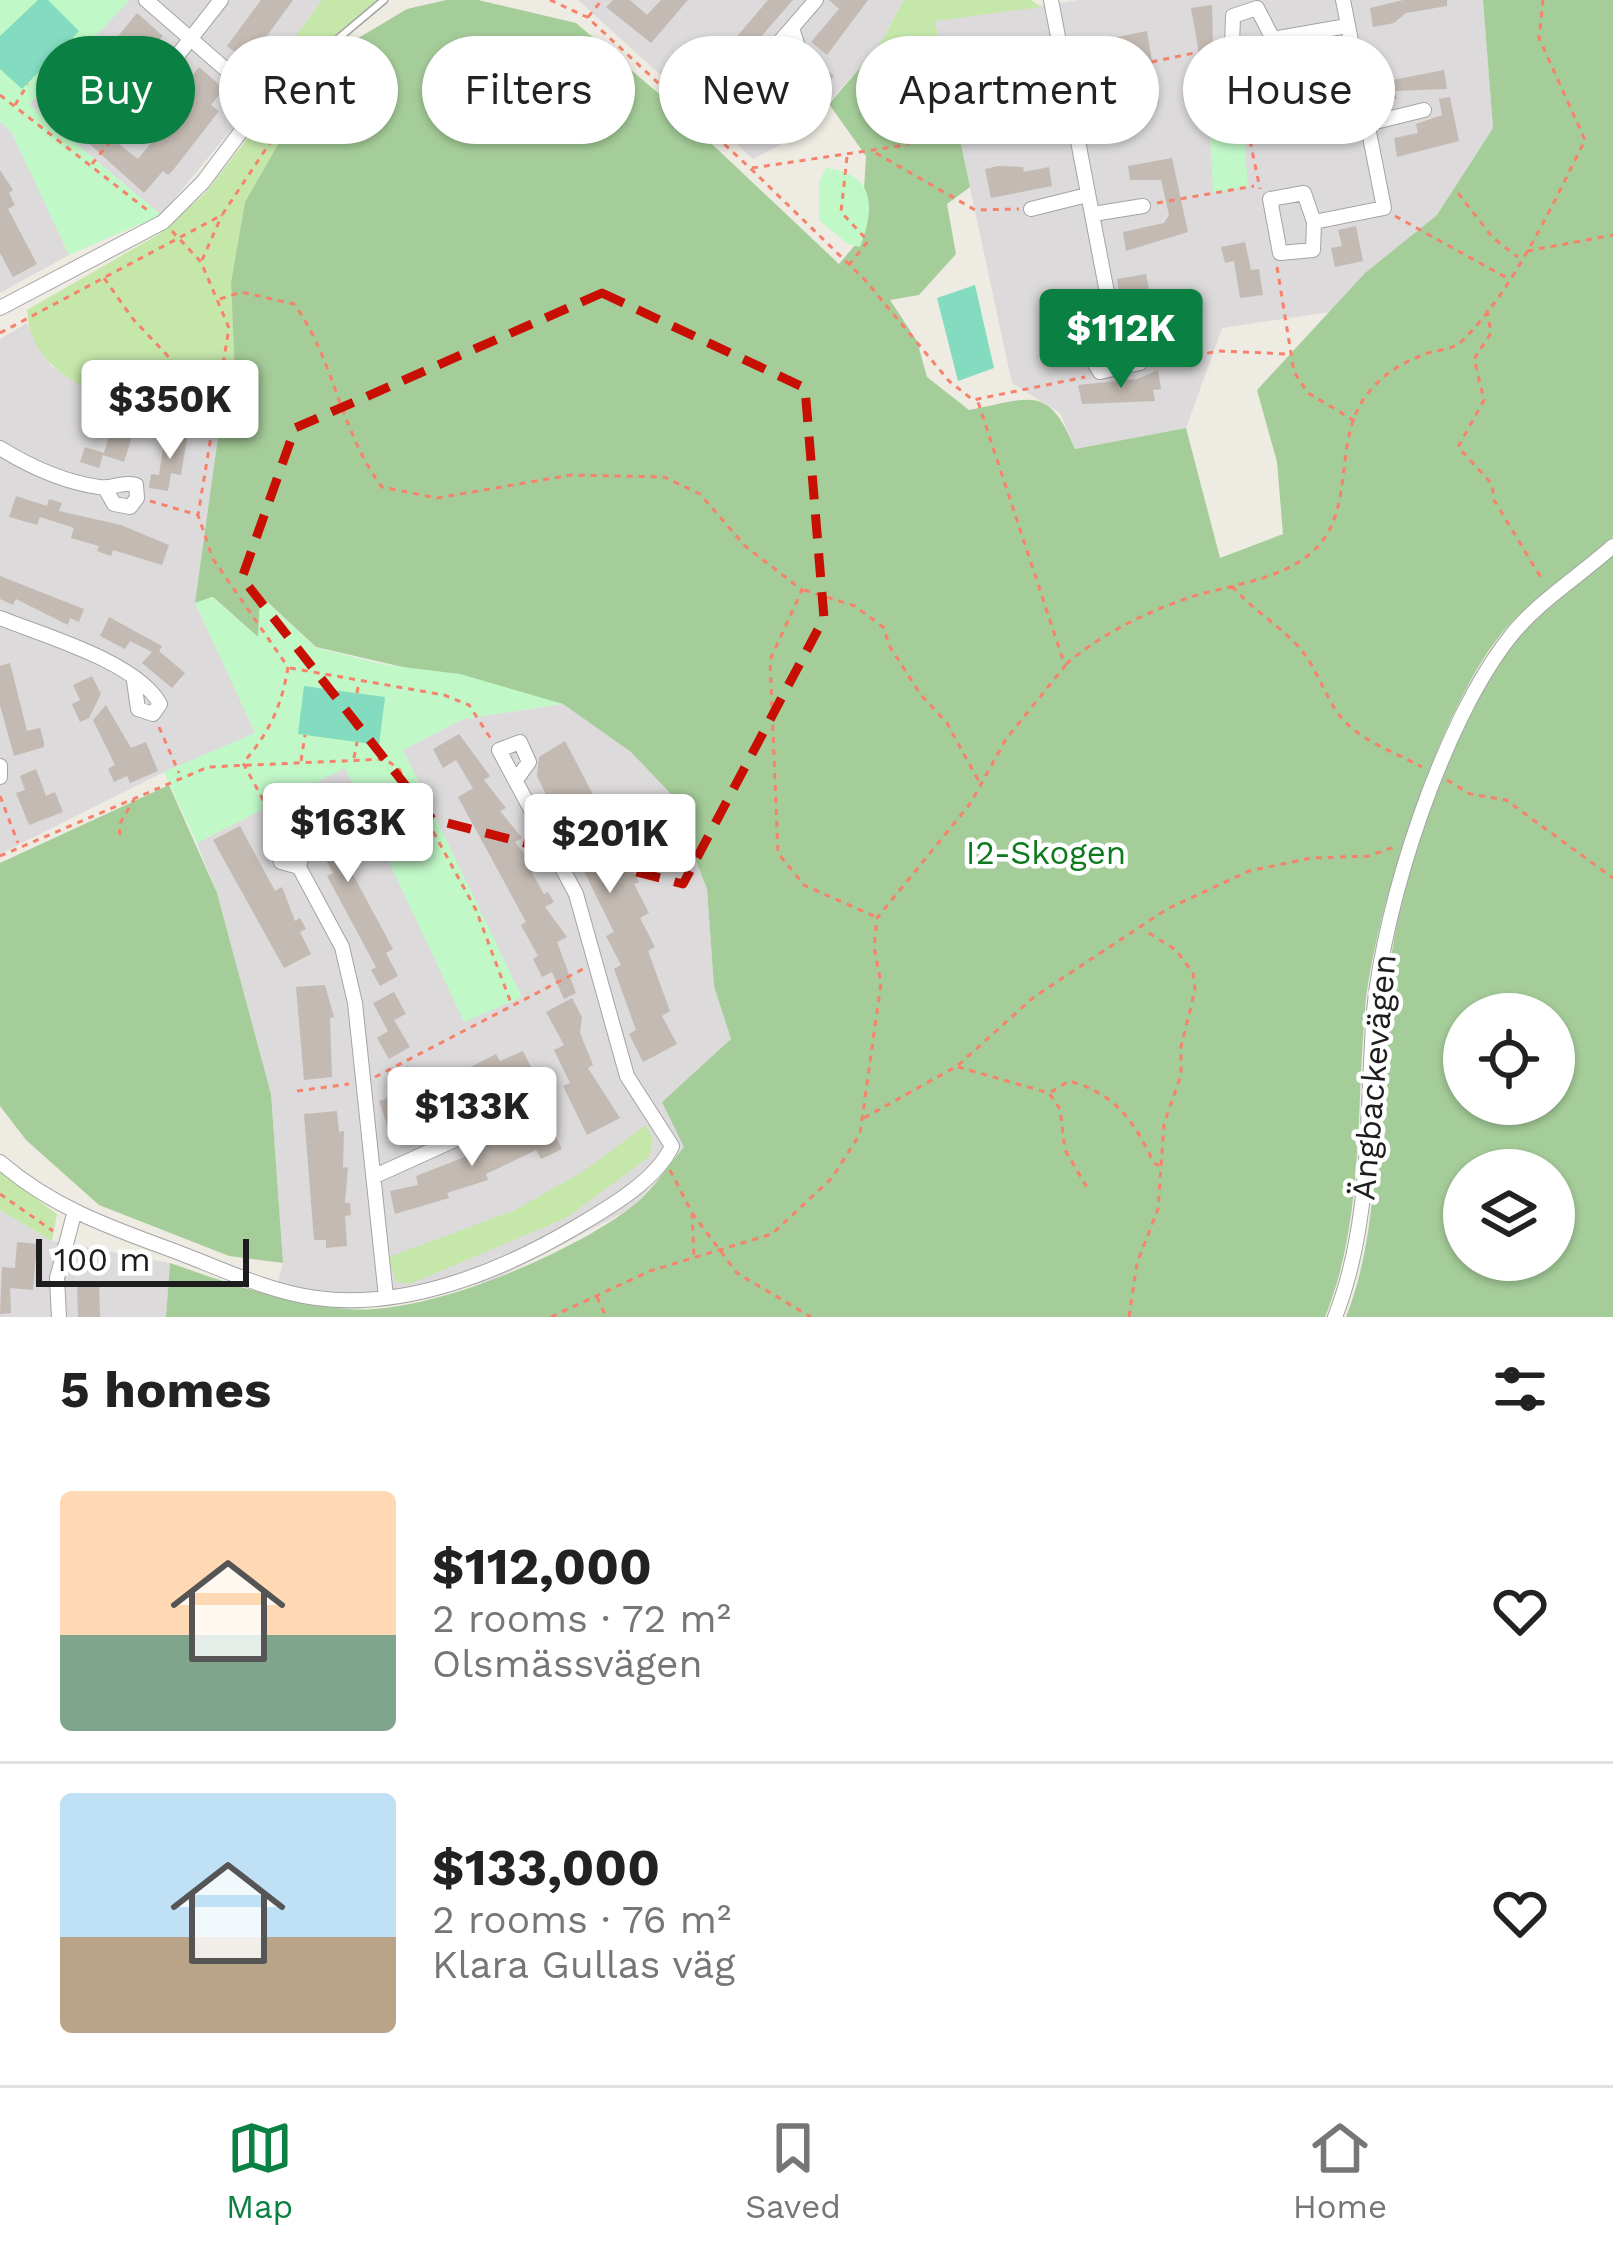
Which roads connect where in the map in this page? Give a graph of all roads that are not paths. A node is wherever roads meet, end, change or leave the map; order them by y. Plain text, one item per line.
1 (146, 0) edge
2 (221, 0) edge
3 (384, 0) edge
4 (816, 0) edge
5 (1051, 0) edge
6 (1343, 0) edge
7 (1347, 26) junction
8 (793, 32) junction
9 (186, 36) edge
10 (194, 36) edge
11 (341, 36) edge
12 (1058, 36) edge
13 (1290, 36) edge
14 (1349, 36) edge
15 (1273, 39) joint
16 (195, 43) edge
17 (219, 64) edge
18 (1424, 110) dead end
19 (1395, 117) edge
20 (231, 144) edge
21 (1078, 144) edge
22 (1371, 144) edge
23 (1087, 195) junction
24 (1143, 206) road end
25 (1031, 209) road end
26 (1093, 214) junction
27 (1314, 222) junction
28 (2, 301) edge
29 (1113, 324) junction
30 (0, 448) edge
31 (137, 498) road end
32 (1613, 546) edge
33 (0, 618) edge
34 (153, 714) road end
35 (0, 766) edge
36 (0, 777) edge
37 (516, 780) junction
38 (285, 840) road end
39 (501, 1119) dead end
40 (0, 1162) edge
41 (375, 1176) junction
42 (74, 1214) junction
43 (386, 1297) junction
44 (59, 1317) edge
45 (1335, 1317) edge

1 - 9 street
2 - 10 street
3 - 11 lane
4 - 8 street
5 - 12 street
6 - 7 street
7 - 13 street
7 - 14 street
8 - 8 street
15 - 15 street
16 - 17 street
18 - 19 street
20 - 28 street
21 - 23 street
22 - 27 street
23 - 25 street
23 - 26 street
24 - 26 street
26 - 29 street
27 - 27 street
29 - 29 street
30 - 31 street
32 - 45 street, Ängbackevägen
33 - 34 street
35 - 36 street
37 - 37 street
37 - 43 street
38 - 41 street
39 - 41 street
40 - 42 street
41 - 43 street
42 - 43 street
42 - 44 street

